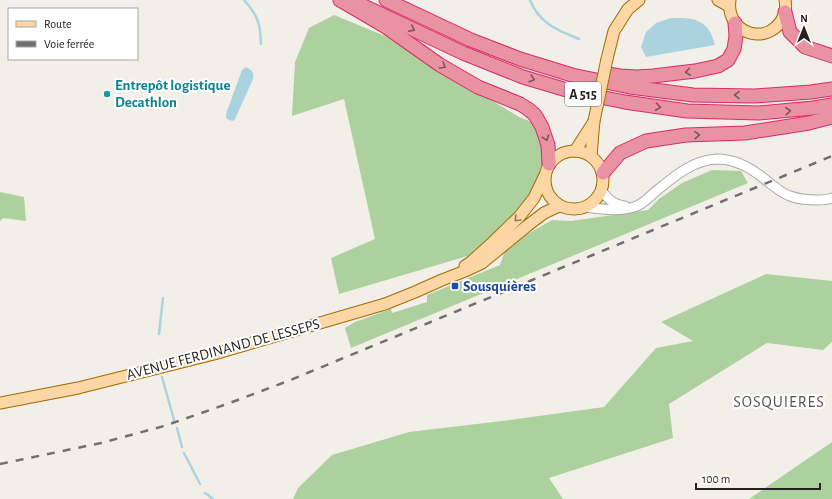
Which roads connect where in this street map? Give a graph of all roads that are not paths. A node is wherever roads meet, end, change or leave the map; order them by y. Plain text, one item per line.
1 (340, 0) edge
2 (351, 0) edge
3 (386, 0) edge
4 (639, 0) edge
5 (718, 0) edge
6 (730, 3) edge
7 (785, 6) edge
8 (410, 12) junction
9 (735, 23) junction
10 (832, 56) edge
11 (832, 89) edge
12 (832, 105) edge
13 (832, 117) edge
14 (594, 121) junction
15 (575, 151) junction
16 (591, 156) junction
17 (547, 170) junction
18 (603, 173) junction
19 (602, 190) junction
20 (832, 198) edge
21 (559, 206) junction
22 (585, 207) junction
23 (634, 207) junction
24 (442, 280) junction
25 (0, 404) edge

1 -> 17 highway
2 -> 12 highway, A 515
3 - 8 highway, A 515
4 - 14 main road, bridge
5 - 6 main road
6 - 9 main road
7 - 9 main road
7 - 10 highway
9 -> 8 highway
11 -> 8 highway, A 515
18 -> 13 highway
14 - 15 main road
14 - 16 main road
15 - 16 main road
15 - 17 main road
16 - 18 main road
17 - 21 main road
17 -> 24 main road, AVENUE FERDINAND DE LESSEPS
18 - 19 main road
19 - 22 main road
19 - 23 street
20 - 23 street
21 - 22 main road
21 - 24 main road, AVENUE FERDINAND DE LESSEPS
22 - 23 street
24 - 25 main road, AVENUE FERDINAND DE LESSEPS

